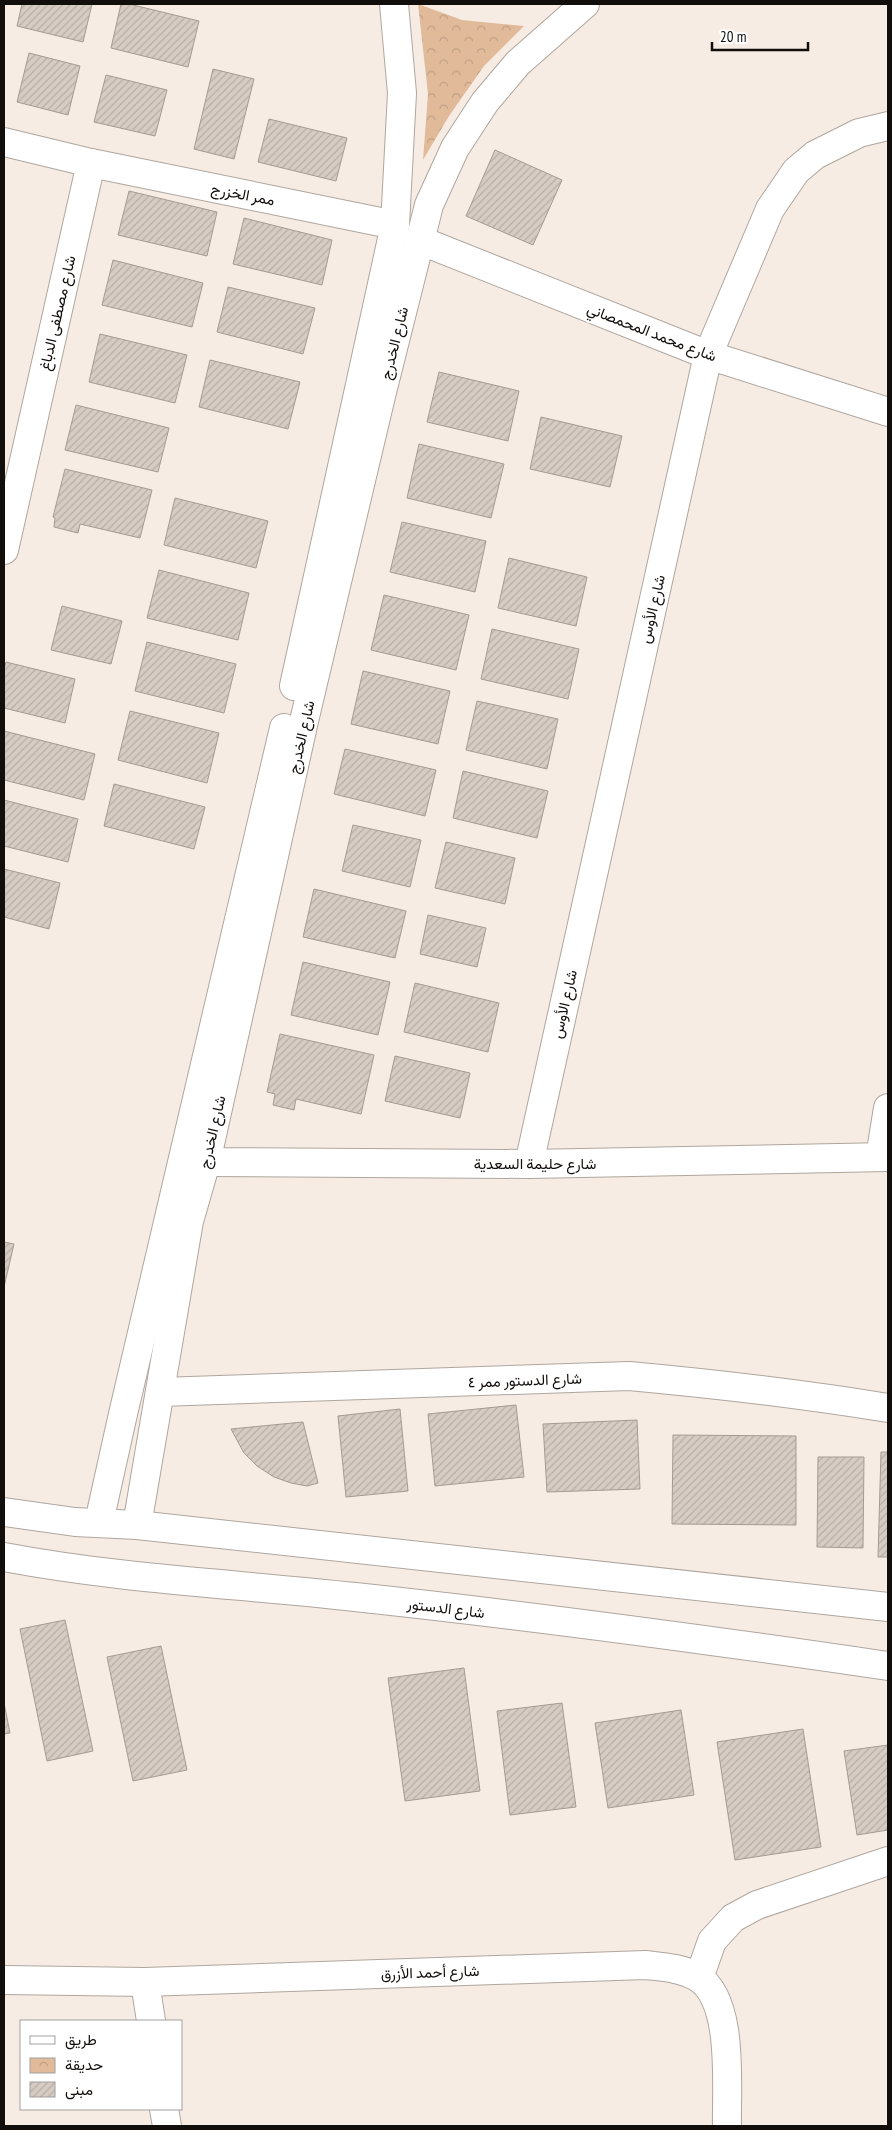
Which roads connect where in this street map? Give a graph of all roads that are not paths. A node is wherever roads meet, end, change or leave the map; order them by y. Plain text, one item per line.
1 (394, 4) edge
2 (585, 4) edge
3 (888, 126) edge
4 (4, 142) edge
5 (91, 163) junction
6 (394, 225) junction
7 (419, 240) junction
8 (708, 355) junction
9 (888, 412) edge
10 (4, 550) edge
11 (888, 1108) edge
12 (884, 1158) edge
13 (194, 1161) junction
14 (529, 1164) junction
15 (160, 1392) junction
16 (888, 1408) edge
17 (4, 1512) edge
18 (99, 1522) junction
19 (137, 1525) junction
20 (4, 1557) edge
21 (888, 1607) edge
22 (888, 1666) edge
23 (888, 1861) edge
24 (699, 1978) junction
25 (4, 1980) edge
26 (145, 1982) junction
27 (151, 2020) edge
28 (164, 2110) edge
29 (167, 2126) edge
30 (727, 2126) edge

1 - 6 street, شارع الخدرج
2 - 7 street, شارع الخدرج
3 - 8 street, شارع الأوس
4 - 5 street
5 - 6 street, ممر الخزرج
5 - 10 street, شارع مصطفى الدباغ
6 - 13 street, شارع الخدرج
7 - 8 street, شارع محمد المحمصاني
7 - 13 street, شارع الخدرج
8 - 9 street, شارع محمد المحمصاني
8 - 14 street, شارع الأوس
11 - 12 street
12 - 14 street, شارع حليمة السعدية
13 - 14 street, شارع حليمة السعدية
13 - 15 street, شارع الخدرج
13 - 18 street, شارع الخدرج
15 - 16 street, شارع الدستور ممر ٤
15 - 19 street, شارع الخدرج
17 - 18 street
18 - 19 street
19 - 21 street
20 - 22 street, شارع الدستور
23 - 24 street
24 - 26 street, شارع أحمد الأزرق
24 - 30 street, شارع أحمد الأزرق
25 - 26 street, شارع أحمد الأزرق
26 - 27 street
28 - 29 street

